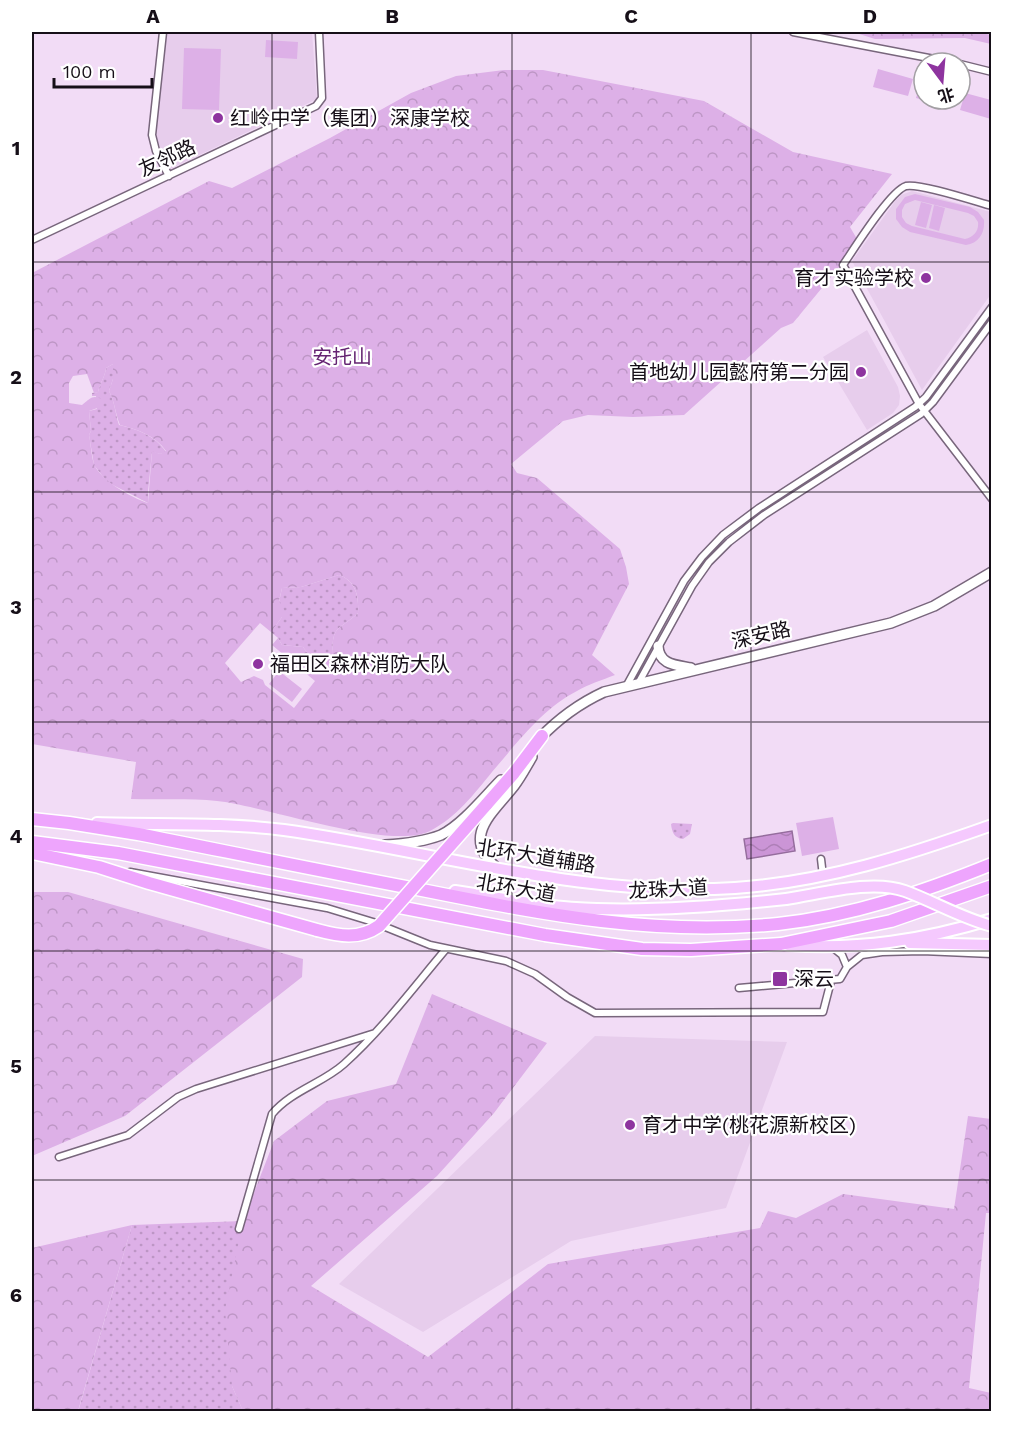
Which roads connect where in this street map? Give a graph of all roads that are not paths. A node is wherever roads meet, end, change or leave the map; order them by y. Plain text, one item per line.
1 (163, 32) edge
2 (319, 32) edge
3 (793, 32) edge
4 (912, 55) edge
5 (972, 67) edge
6 (992, 72) edge
7 (169, 176) junction
8 (992, 206) edge
9 (32, 240) edge
10 (992, 307) edge
11 (992, 322) edge
12 (918, 404) junction
13 (923, 412) junction
14 (992, 499) edge
15 (992, 572) edge
16 (658, 646) junction
17 (696, 669) junction
18 (639, 682) junction
19 (627, 685) junction
20 (542, 736) junction
21 (32, 819) edge
22 (69, 823) junction
23 (992, 825) edge
24 (32, 842) edge
25 (376, 845) junction
26 (32, 853) edge
27 (992, 858) edge
28 (821, 859) dead end
29 (992, 864) edge
30 (99, 867) junction
31 (498, 869) junction
32 (340, 874) junction
33 (823, 876) junction
34 (957, 878) junction
35 (992, 886) edge
36 (992, 919) edge
37 (992, 926) edge
38 (888, 943) junction
39 (781, 944) junction
40 (832, 947) junction
41 (992, 947) edge
42 (446, 949) junction
43 (992, 954) edge
44 (847, 967) junction
45 (831, 981) junction
46 (739, 988) dead end
47 (375, 1033) junction
48 (59, 1157) dead end
49 (238, 1229) dead end

1 - 7 street
2 - 7 street, 友邻路
3 - 4 street
5 - 6 street
7 - 9 street, 友邻路
8 - 12 street
10 - 12 street
11 - 13 street
12 - 13 street
12 - 19 street
13 - 14 street
13 - 16 street
15 - 17 street, 深安路
16 - 17 street
16 - 18 street
17 - 18 street, 深安路
18 - 19 street, 深安路
19 - 20 street, 深安路
20 - 25 street, 深安路
20 - 30 highway, bridge
20 - 31 street
21 - 22 highway, 北环大道
22 - 25 main road, 北环大道辅路
22 - 32 highway, 北环大道
23 - 33 main road, 北环大道辅路
24 - 39 highway, 北环大道
25 - 31 main road, 北环大道辅路
26 - 30 highway
27 - 34 highway
28 - 33 street
29 - 34 highway, 北环大道
30 - 42 street
31 - 33 main road, 北环大道辅路
32 - 34 highway, 北环大道
32 - 37 main road, 龙珠大道, bridge
35 - 39 highway, 北环大道
36 - 38 main road
38 - 40 main road
38 - 41 main road
39 - 40 main road
40 - 44 street
42 - 45 street
42 - 47 street
43 - 44 street
44 - 45 street
45 - 46 street
47 - 48 street
47 - 49 street

